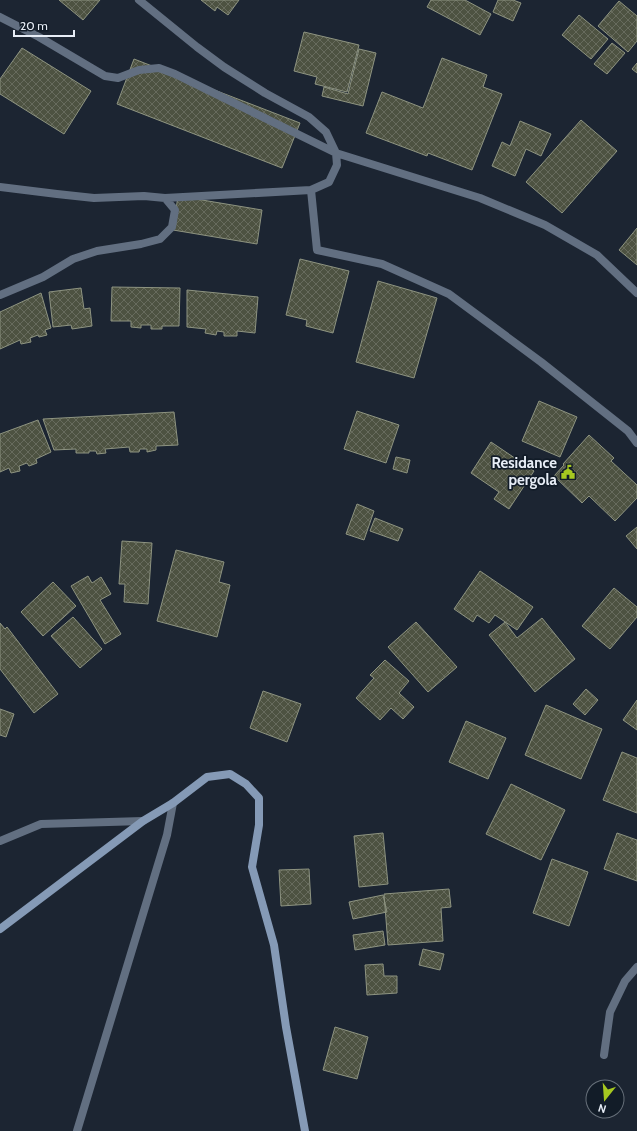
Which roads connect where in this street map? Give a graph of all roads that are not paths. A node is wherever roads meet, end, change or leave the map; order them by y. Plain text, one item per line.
1 (139, 0) edge
2 (0, 17) edge
3 (336, 153) junction
4 (0, 187) edge
5 (311, 190) junction
6 (165, 198) junction
7 (637, 293) edge
8 (0, 295) edge
9 (637, 442) edge
10 (173, 803) junction
11 (143, 821) junction
12 (0, 841) edge
13 (0, 929) edge
14 (637, 967) edge
15 (604, 1055) dead end
16 (77, 1131) edge
17 (305, 1131) edge

1 - 3 street
2 - 3 street
3 - 5 street
3 - 7 street
4 - 6 street
5 - 6 street
5 - 9 street
6 - 8 street
10 - 11 main road
10 - 16 street
10 - 17 main road
11 - 12 street
11 - 13 main road
14 - 15 street

